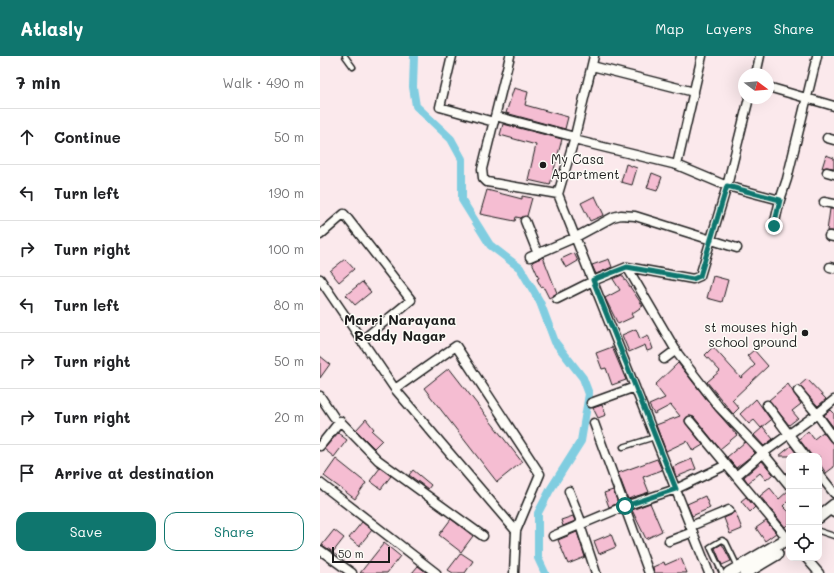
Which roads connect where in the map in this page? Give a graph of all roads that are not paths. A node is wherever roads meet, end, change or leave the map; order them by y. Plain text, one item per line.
1 (345, 56) edge
2 (452, 56) edge
3 (510, 56) edge
4 (594, 56) edge
5 (702, 56) edge
6 (760, 56) edge
7 (817, 56) edge
8 (592, 66) junction
9 (353, 67) dead end
10 (757, 68) edge
11 (774, 89) edge
12 (694, 92) junction
13 (807, 97) junction
14 (748, 104) edge
15 (834, 106) edge
16 (495, 119) junction
17 (575, 138) junction
18 (677, 165) junction
19 (727, 186) junction
20 (558, 194) junction
21 (780, 200) junction
22 (824, 202) dead end
23 (834, 204) edge
24 (525, 221) dead end
25 (774, 226) dead end
26 (320, 234) edge
27 (576, 237) junction
28 (711, 241) junction
29 (737, 248) dead end
30 (538, 254) junction
31 (530, 257) dead end
32 (627, 267) junction
33 (320, 279) edge
34 (593, 280) junction
35 (557, 300) dead end
36 (361, 341) junction
37 (676, 350) junction
38 (664, 359) dead end
39 (635, 387) junction
40 (395, 390) junction
41 (798, 391) dead end
42 (320, 396) edge
43 (834, 400) edge
44 (591, 403) dead end
45 (767, 405) dead end
46 (320, 406) edge
47 (817, 414) junction
48 (337, 419) junction
49 (690, 421) dead end
50 (594, 423) dead end
51 (788, 435) junction
52 (655, 437) junction
53 (834, 438) edge
54 (320, 446) edge
55 (623, 447) dead end
56 (763, 453) junction
57 (803, 453) edge
58 (726, 465) junction
59 (736, 476) junction
60 (822, 478) edge
61 (786, 481) edge
62 (320, 483) edge
63 (676, 489) junction
64 (569, 491) dead end
65 (834, 493) edge
66 (625, 506) junction
67 (729, 510) dead end
68 (834, 512) edge
69 (822, 521) edge
70 (581, 524) junction
71 (821, 525) edge
72 (692, 529) junction
73 (516, 531) junction
74 (483, 536) dead end
75 (553, 536) dead end
76 (834, 536) edge
77 (786, 537) edge
78 (669, 541) dead end
79 (786, 543) edge
80 (320, 550) edge
81 (809, 561) edge
82 (738, 571) edge
83 (352, 573) edge
84 (436, 573) edge
85 (514, 573) edge
86 (596, 573) edge
87 (649, 573) edge
88 (709, 573) edge
89 (722, 573) edge
90 (819, 573) edge

1 - 9 lane
2 - 16 street
3 - 16 street
4 - 8 street
5 - 12 street
6 - 10 street
7 - 13 street
8 - 12 street
8 - 17 street
11 - 13 street
12 - 18 street
13 - 15 street
13 - 21 street
14 - 19 street
16 - 17 street
16 - 20 street
17 - 18 street
17 - 20 street
18 - 19 street
19 - 21 street
19 - 28 street
20 - 27 street
21 - 25 street
22 - 23 street
24 - 30 street
26 - 36 street
27 - 28 street
27 - 30 street
27 - 34 street
28 - 29 street
28 - 32 street
30 - 31 street
32 - 34 street
32 - 37 street
33 - 36 street
34 - 35 street
34 - 39 street
36 - 40 street
37 - 38 street
37 - 56 street
39 - 44 street
39 - 52 street
40 - 73 street
40 - 73 street
41 - 47 street
42 - 48 street
43 - 47 street
45 - 51 street
46 - 48 street
47 - 51 street
47 - 53 street
48 - 54 street
48 - 74 street
49 - 58 street
50 - 66 street
51 - 56 street
51 - 57 street
52 - 55 lane
52 - 63 street
56 - 59 street
56 - 61 street
58 - 59 street
58 - 63 street
59 - 77 street
60 - 65 street
62 - 84 street
63 - 66 street
63 - 72 street
64 - 70 street
66 - 70 street
66 - 87 street
67 - 72 street
68 - 69 main road
70 - 75 street
70 - 86 street
71 - 76 lane
72 - 78 street
72 - 88 street
73 - 85 street
79 - 82 main road
80 - 83 street
81 - 90 street
82 - 89 lane

